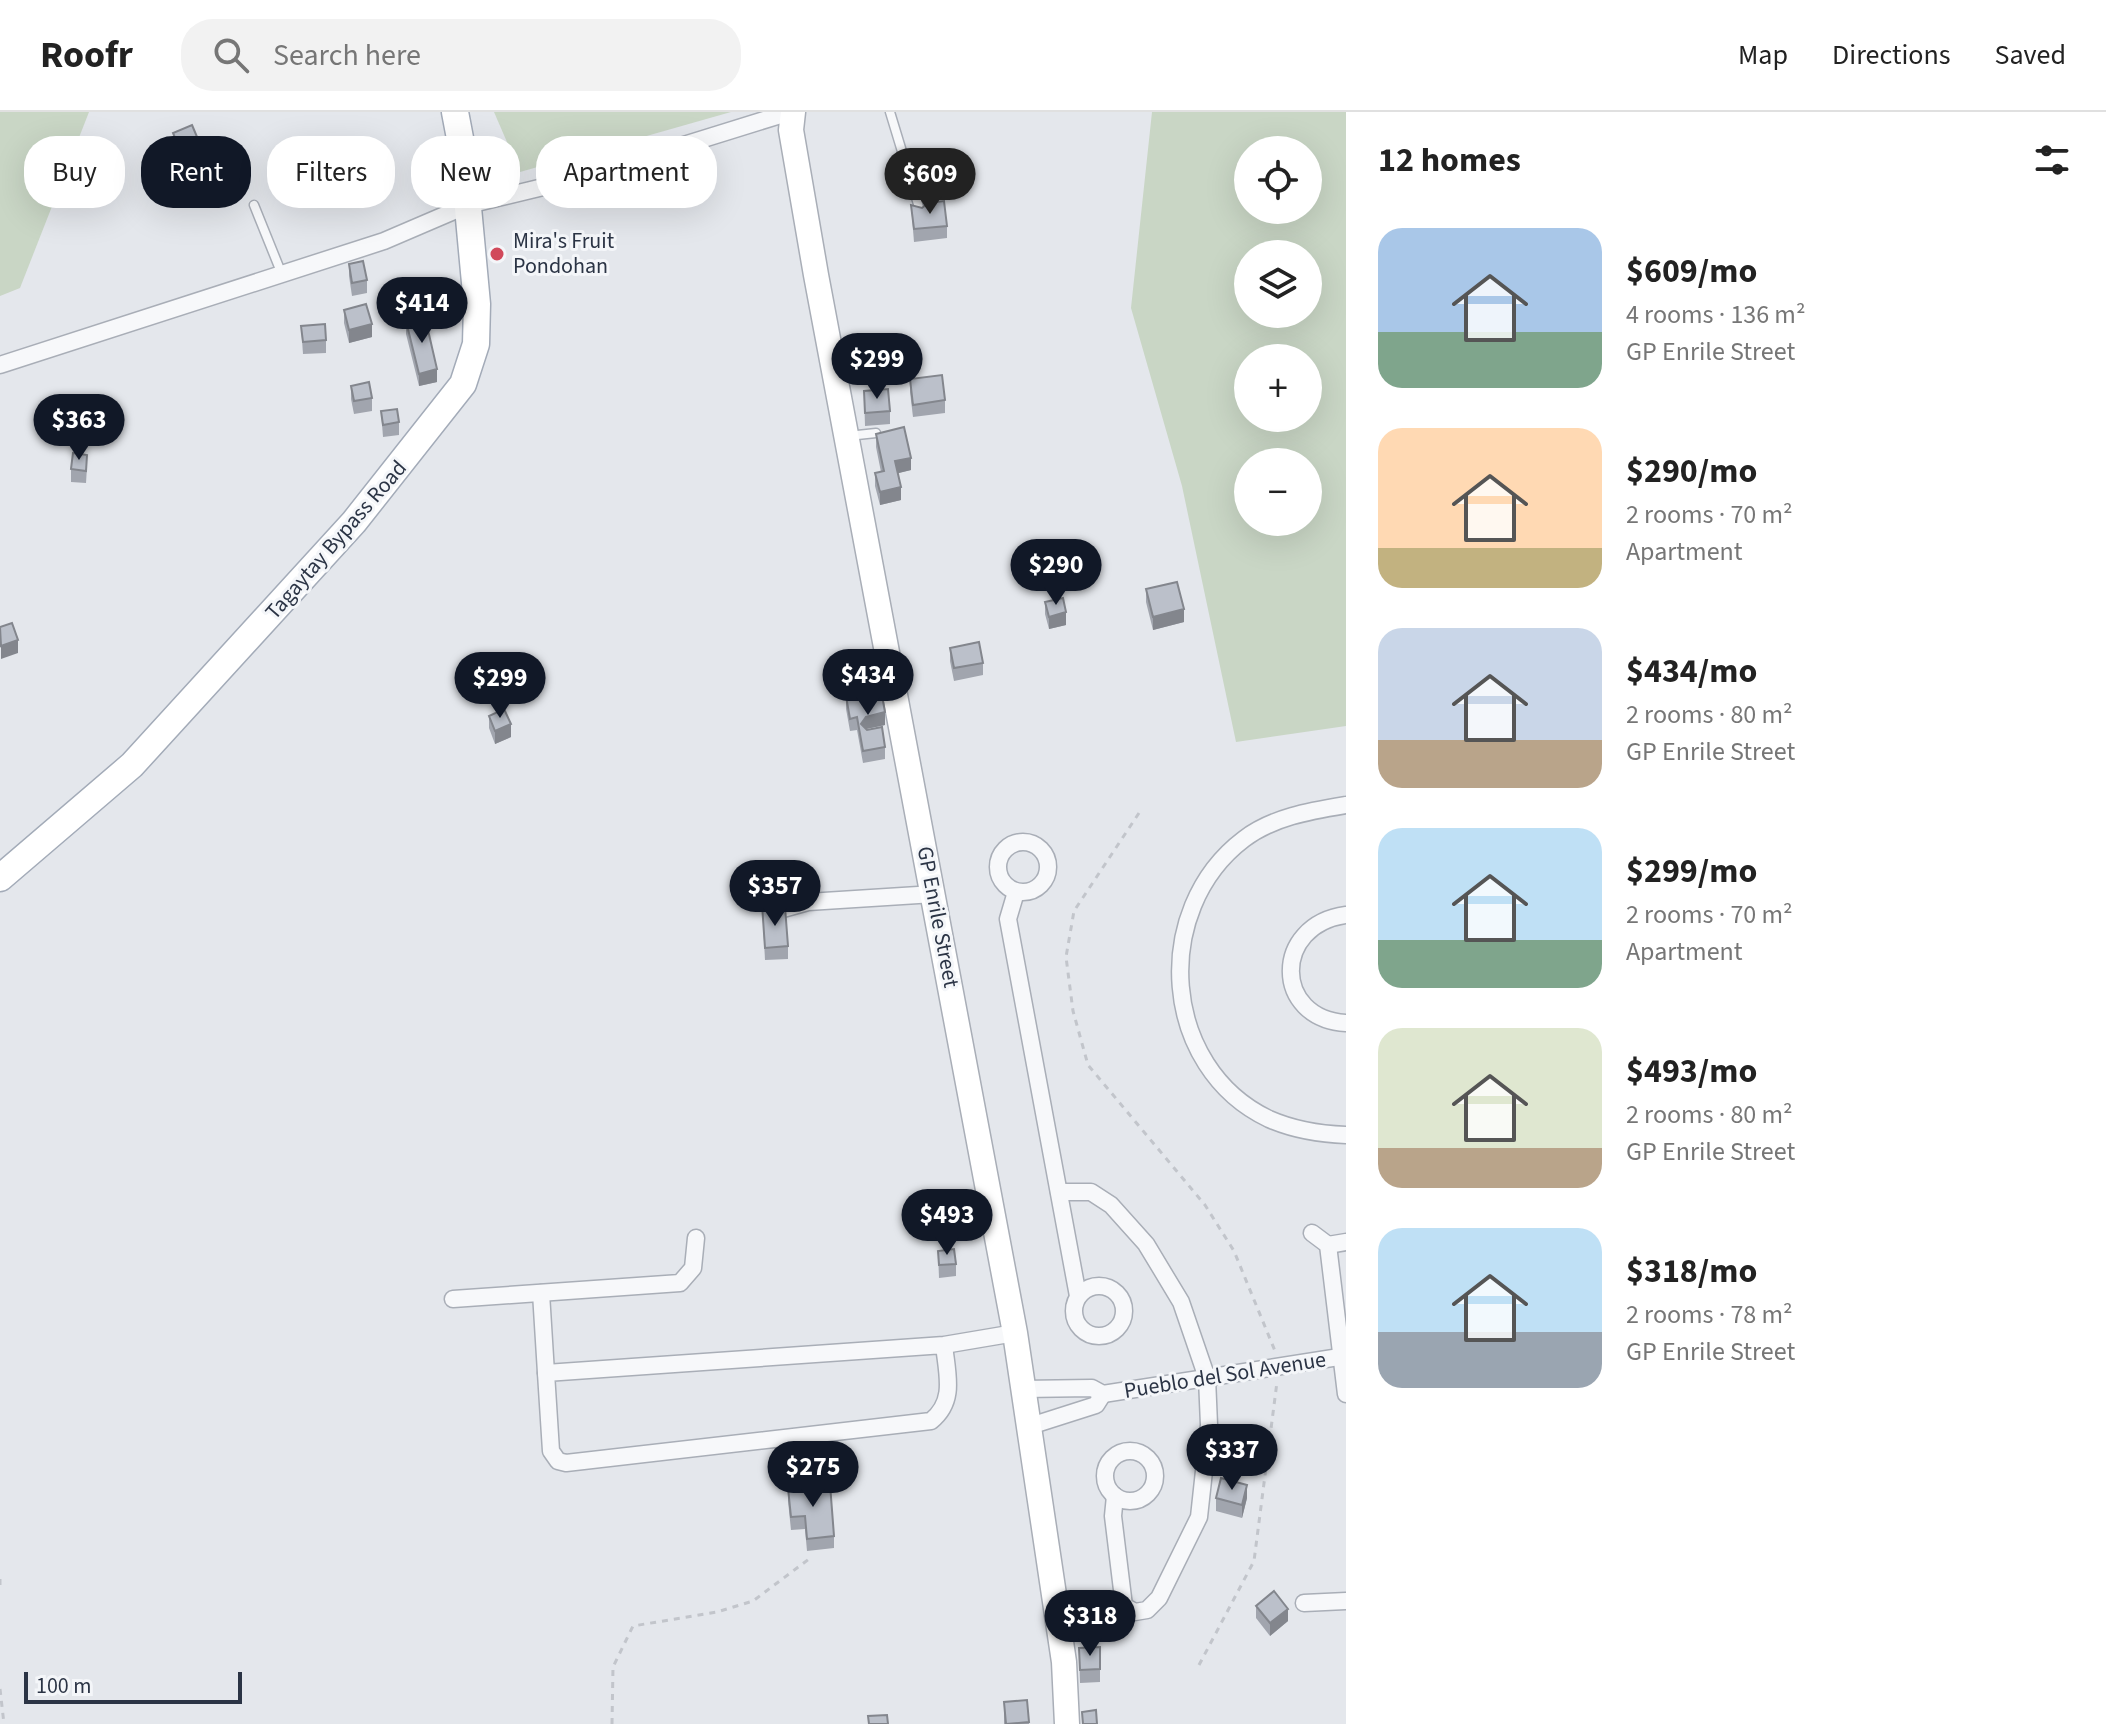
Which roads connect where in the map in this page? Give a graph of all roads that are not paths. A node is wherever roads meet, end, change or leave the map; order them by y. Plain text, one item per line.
1 (455, 112) edge
2 (792, 112) edge
3 (890, 112) edge
4 (458, 136) edge
5 (520, 193) edge
6 (254, 205) dead end
7 (461, 208) edge
8 (468, 208) edge
9 (921, 214) edge
10 (281, 272) junction
11 (0, 365) edge
12 (876, 433) edge
13 (847, 436) junction
14 (1346, 805) edge
15 (0, 878) edge
16 (1016, 892) dead end
17 (934, 894) junction
18 (772, 912) edge
19 (1346, 915) edge
20 (1346, 1023) edge
21 (1346, 1135) edge
22 (1059, 1192) junction
23 (1312, 1233) dead end
24 (696, 1238) dead end
25 (1346, 1242) edge
26 (1328, 1245) junction
27 (541, 1293) junction
28 (1078, 1296) dead end
29 (453, 1299) dead end
30 (1015, 1333) junction
31 (944, 1345) junction
32 (1344, 1356) edge
33 (546, 1373) junction
34 (1207, 1378) junction
35 (1022, 1389) junction
36 (1103, 1394) junction
37 (1346, 1394) edge
38 (1027, 1427) junction
39 (1115, 1496) dead end
40 (1346, 1601) edge
41 (1304, 1603) dead end
42 (1067, 1724) edge

1 - 4 main road, Tagaytay Bypass Road
2 - 5 street
2 - 13 street, GP Enrile Street
3 - 9 lane
6 - 10 lane
7 - 10 street
8 - 15 main road, Tagaytay Bypass Road
10 - 11 street
12 - 13 lane
13 - 17 street, GP Enrile Street
14 - 21 street
16 - 22 street
17 - 18 street
17 - 30 street, GP Enrile Street
19 - 20 street
22 - 28 street
22 - 34 street
23 - 26 street
24 - 27 street
25 - 26 street
26 - 32 street
27 - 29 street
27 - 33 street
30 - 31 street
30 - 35 street, GP Enrile Street
31 - 33 street
31 - 33 street
32 - 34 street, Pueblo del Sol Avenue
32 - 37 street
34 - 36 street, Pueblo del Sol Avenue
34 - 39 street
35 - 36 street, Pueblo del Sol Avenue
35 - 38 street, GP Enrile Street
36 - 38 street, Pueblo del Sol Avenue
38 - 42 street, GP Enrile Street
40 - 41 street

